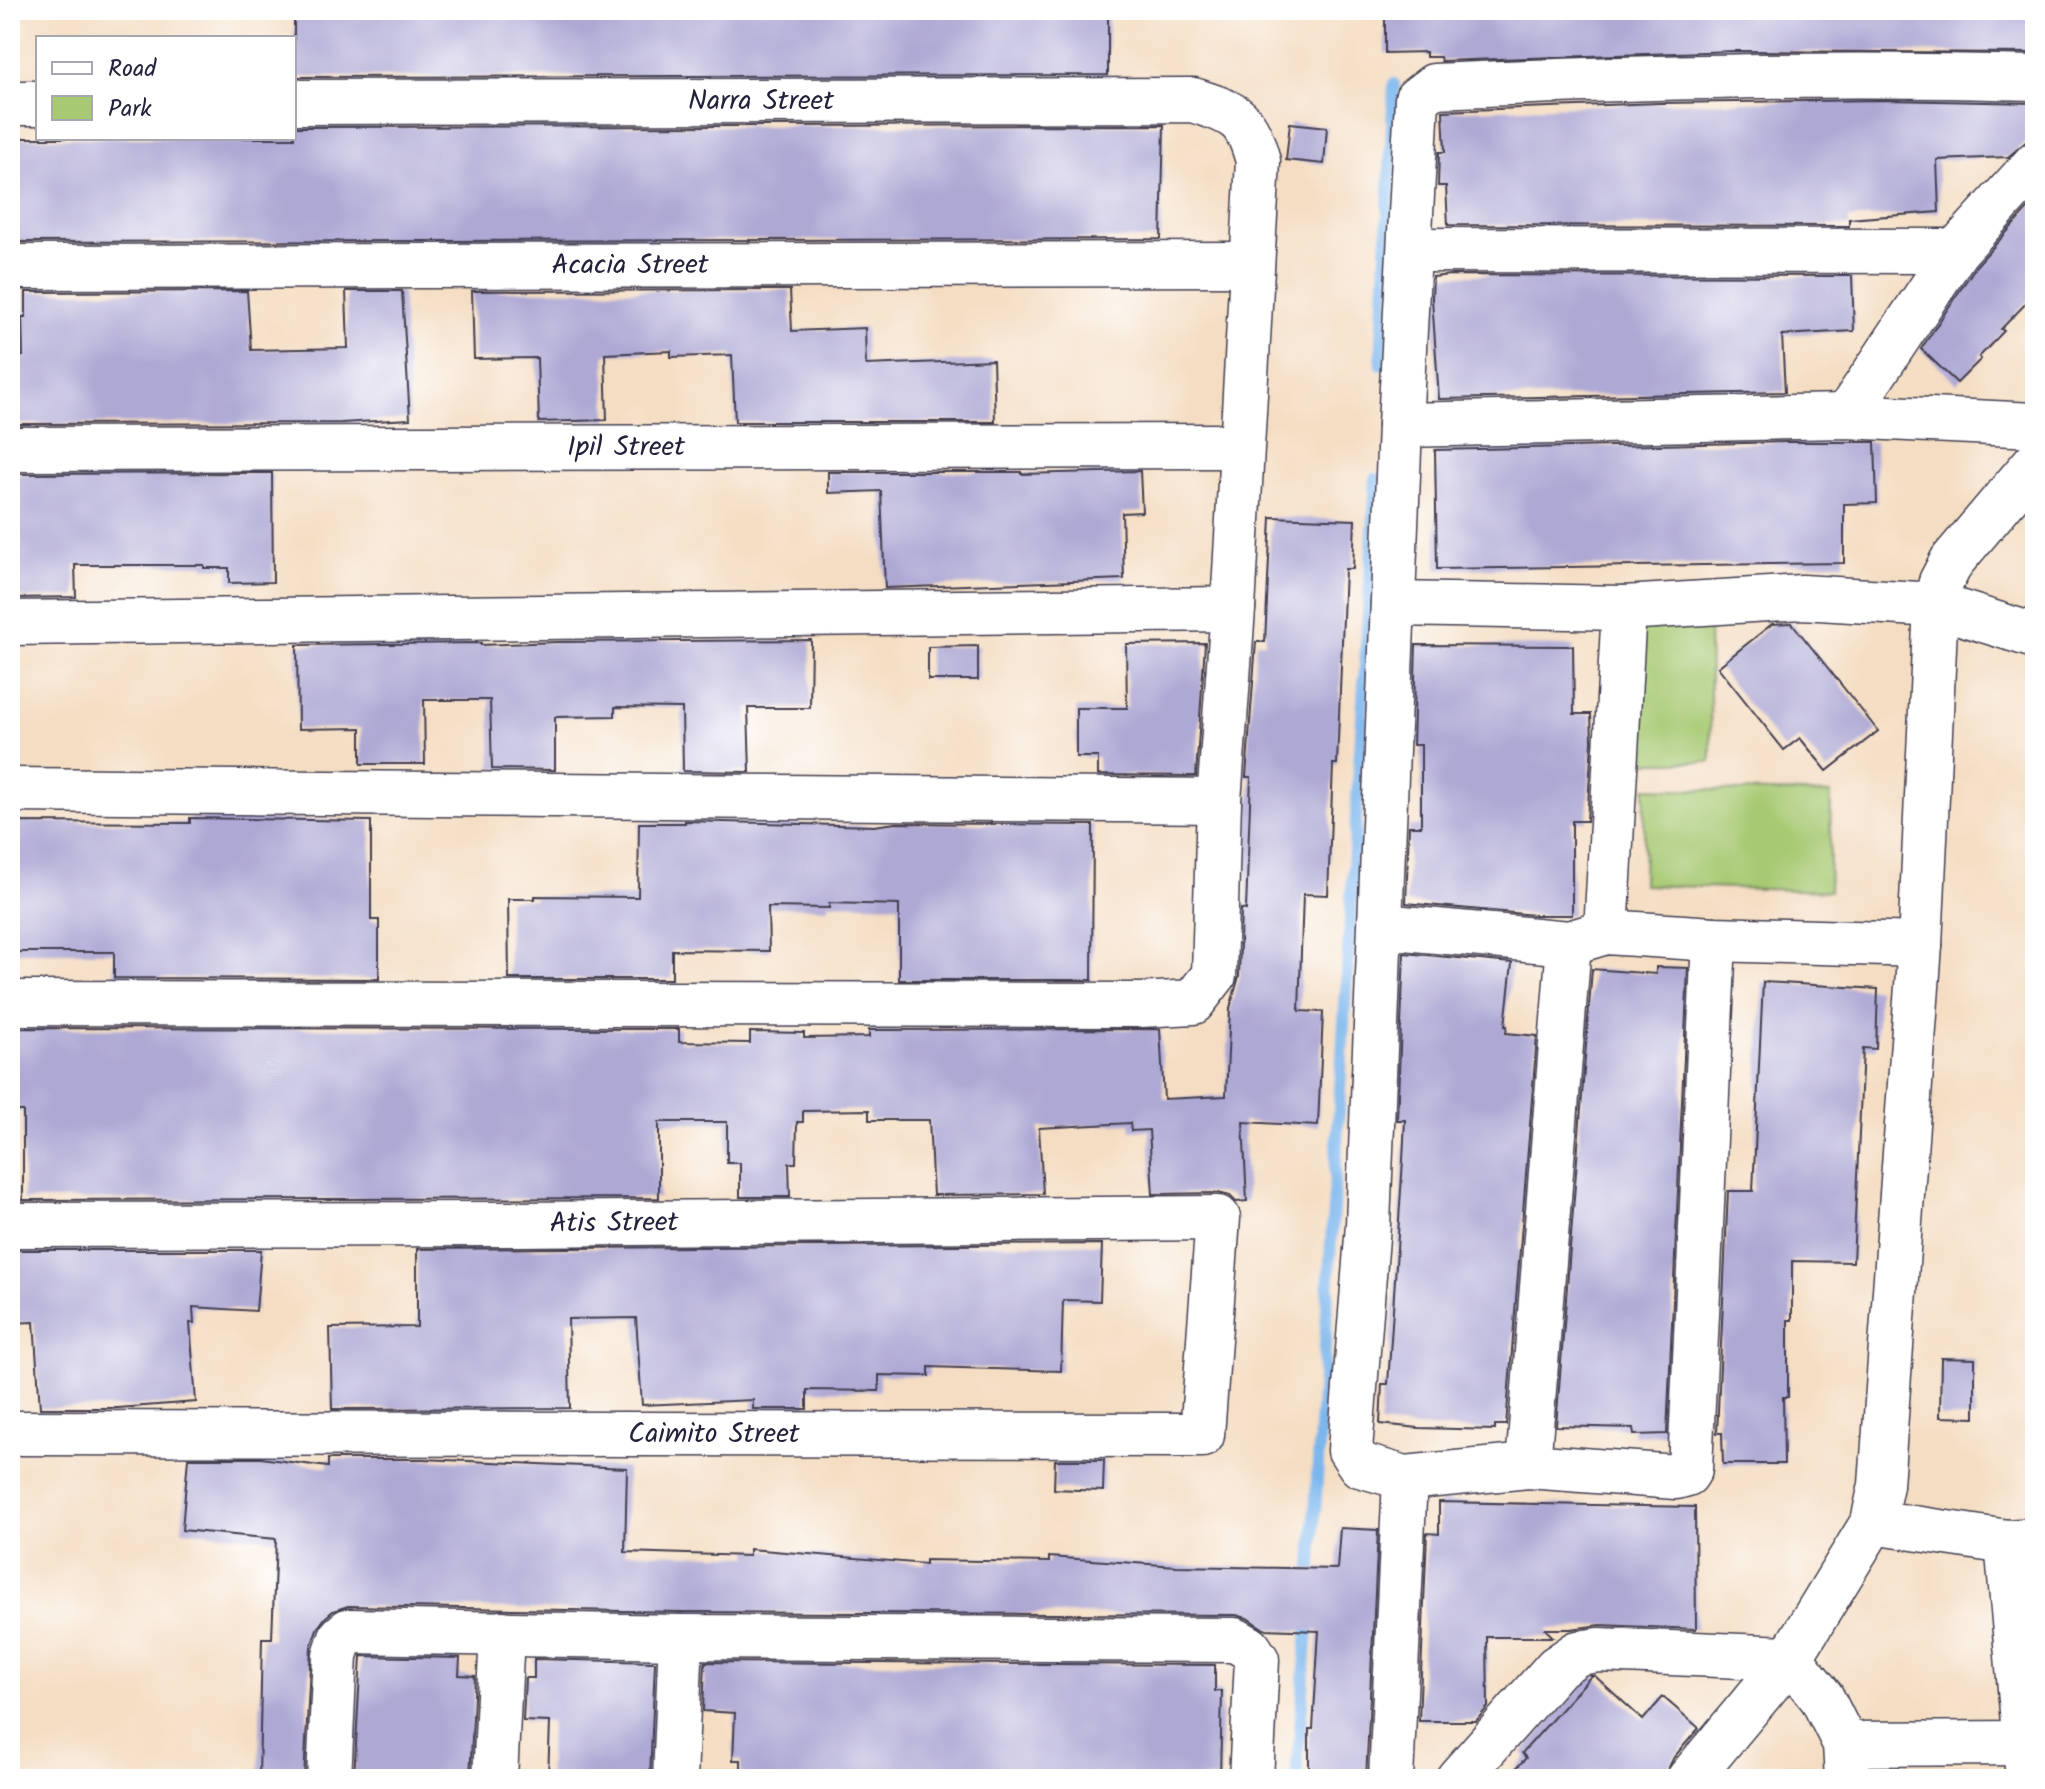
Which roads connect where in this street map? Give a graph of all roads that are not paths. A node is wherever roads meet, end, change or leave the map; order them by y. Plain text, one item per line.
1 (2035, 78) edge
2 (296, 102) edge
3 (10, 103) edge
4 (36, 103) edge
5 (2035, 164) edge
6 (1410, 250) junction
7 (1956, 251) junction
8 (1252, 264) junction
9 (10, 267) edge
10 (1846, 416) junction
11 (1400, 425) junction
12 (2035, 425) edge
13 (1241, 446) junction
14 (10, 449) edge
15 (2035, 463) edge
16 (1393, 604) junction
17 (1936, 605) junction
18 (1624, 608) junction
19 (1233, 609) junction
20 (10, 623) edge
21 (2035, 636) edge
22 (10, 790) edge
23 (1219, 801) junction
24 (1381, 926) junction
25 (1588, 938) junction
26 (1714, 939) junction
27 (1920, 945) junction
28 (10, 1003) edge
29 (1218, 1218) joint
30 (10, 1225) edge
31 (10, 1433) edge
32 (1528, 1466) junction
33 (1405, 1478) junction
34 (1873, 1522) junction
35 (2021, 1541) edge
36 (502, 1633) junction
37 (681, 1637) junction
38 (1790, 1658) junction
39 (1846, 1761) edge
40 (2027, 1761) edge
41 (329, 1779) edge
42 (495, 1779) edge
43 (675, 1779) edge
44 (1251, 1779) edge
45 (1391, 1779) edge
46 (1458, 1779) edge
47 (1689, 1779) edge

1 - 6 street
2 - 8 street, Narra Street
3 - 4 street
5 - 7 street
6 - 7 street
6 - 11 street
7 - 10 street
8 - 9 street, Acacia Street
8 - 13 street
10 - 11 street
10 - 12 street
11 - 16 street
13 - 14 street, Ipil Street
13 - 19 street
15 - 17 street
16 - 18 street
16 - 24 street
17 - 18 street
17 - 21 street
17 - 27 street
18 - 25 street
19 - 20 street
19 - 23 street
22 - 23 street
23 - 28 street
24 - 25 street
24 - 33 street
25 - 26 street
25 - 32 street
26 - 27 street
26 - 32 street
27 - 34 street
29 - 30 street, Atis Street
29 - 31 street, Caimito Street
32 - 33 street
33 - 45 street
34 - 35 street
34 - 38 street
35 - 40 street
36 - 37 street
36 - 41 street
36 - 42 street
37 - 43 street
37 - 44 street
38 - 39 street
38 - 46 street
38 - 47 street
39 - 40 street

